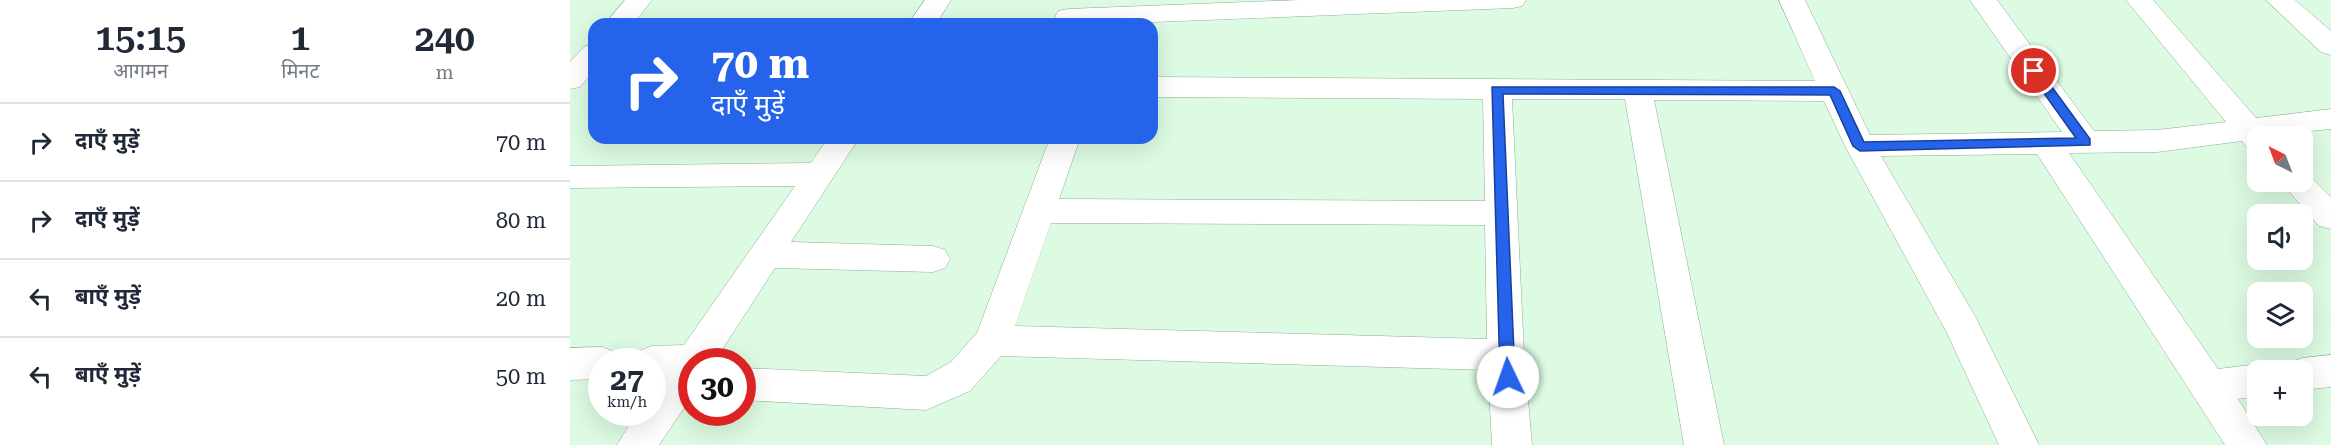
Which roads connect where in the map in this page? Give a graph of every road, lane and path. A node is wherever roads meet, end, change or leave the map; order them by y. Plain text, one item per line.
1 (639, 0) edge
2 (938, 0) edge
3 (1513, 0) edge
4 (1792, 0) edge
5 (1983, 0) edge
6 (2139, 0) edge
7 (2279, 0) edge
8 (1387, 2) edge
9 (1258, 5) edge
10 (1068, 17) dead end
11 (624, 18) edge
12 (926, 18) edge
13 (2331, 46) edge
14 (588, 60) edge
15 (570, 80) edge
16 (1158, 87) edge
17 (1497, 90) junction
18 (1638, 90) junction
19 (1834, 91) junction
20 (2331, 119) edge
21 (2294, 126) edge
22 (2247, 129) edge
23 (2247, 134) edge
24 (2085, 142) junction
25 (2046, 143) junction
26 (840, 144) edge
27 (1063, 144) edge
28 (1860, 146) junction
29 (820, 174) junction
30 (570, 177) edge
31 (2307, 192) edge
32 (1040, 211) junction
33 (1501, 213) junction
34 (2331, 217) edge
35 (765, 255) junction
36 (933, 259) dead end
37 (992, 341) junction
38 (699, 348) edge
39 (1506, 355) junction
40 (588, 363) edge
41 (570, 364) edge
42 (2331, 370) edge
43 (2313, 372) edge
44 (678, 379) edge
45 (2247, 382) edge
46 (756, 385) edge
47 (2207, 387) junction
48 (637, 445) edge
49 (1512, 445) edge
50 (1704, 445) edge
51 (2019, 445) edge
52 (2247, 445) edge

1 - 11 street
2 - 12 street
3 - 8 street
4 - 19 street
5 - 24 street
6 - 22 street
7 - 13 street
8 - 9 street
9 - 10 street
14 - 15 street
16 - 17 street
17 - 18 street
17 - 33 street
18 - 19 street
18 - 50 street
19 - 28 street
20 - 21 street
23 - 24 street
24 - 25 street
25 - 28 street
25 - 47 street
26 - 29 street
27 - 32 street
28 - 51 street
29 - 30 street
29 - 35 street
31 - 34 street
32 - 33 street
32 - 37 street
33 - 39 street
35 - 36 street
35 - 38 street
37 - 39 street
37 - 46 street
39 - 49 street
40 - 41 street
42 - 43 street
44 - 48 street
45 - 47 street
47 - 52 street

